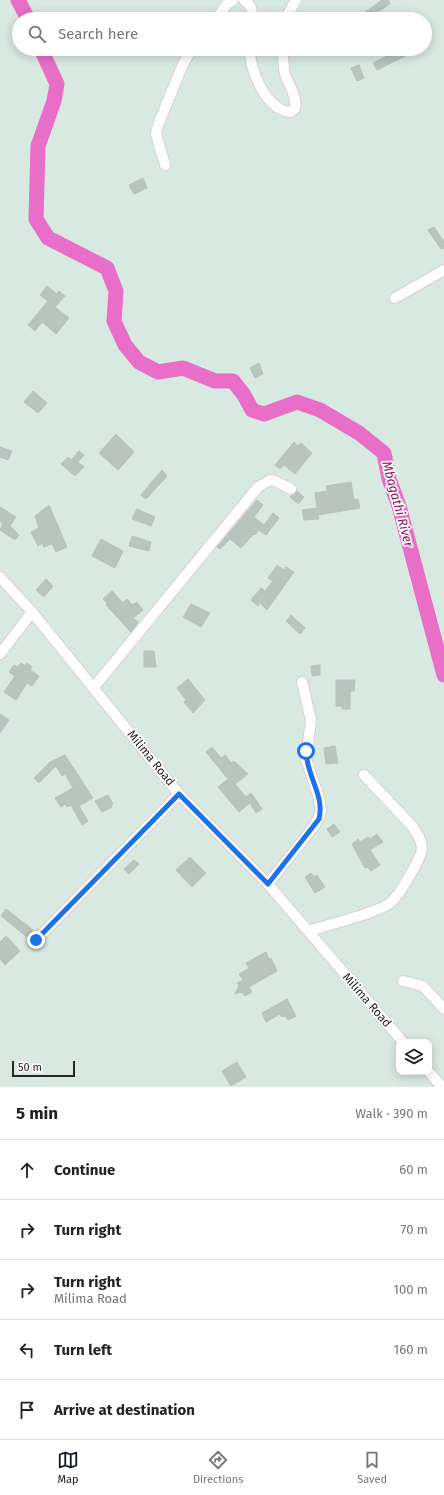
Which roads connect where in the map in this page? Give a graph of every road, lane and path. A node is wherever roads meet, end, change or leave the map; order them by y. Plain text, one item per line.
1 (233, 0) edge
2 (244, 0) edge
3 (296, 0) edge
4 (222, 12) edge
5 (253, 12) edge
6 (289, 12) edge
7 (188, 56) edge
8 (250, 56) edge
9 (282, 56) edge
10 (165, 165) dead end
11 (444, 270) edge
12 (395, 298) dead end
13 (291, 489) dead end
14 (0, 577) edge
15 (32, 612) junction
16 (0, 654) edge
17 (302, 682) dead end
18 (94, 687) junction
19 (364, 775) dead end
20 (179, 794) junction
21 (268, 884) junction
22 (308, 931) junction
23 (36, 940) dead end
24 (403, 981) dead end
25 (444, 1009) edge
26 (400, 1039) edge
27 (432, 1075) edge
28 (442, 1087) edge

1 - 4 street
2 - 5 street
3 - 6 street
7 - 10 street
8 - 9 street
11 - 12 street
13 - 18 street
14 - 15 street, Milima Road
15 - 16 street
15 - 18 street, Milima Road
17 - 21 street
18 - 20 street, Milima Road
19 - 22 street
20 - 21 street, Milima Road
20 - 23 street
21 - 22 street, Milima Road
22 - 26 street, Milima Road
24 - 25 street
27 - 28 street

